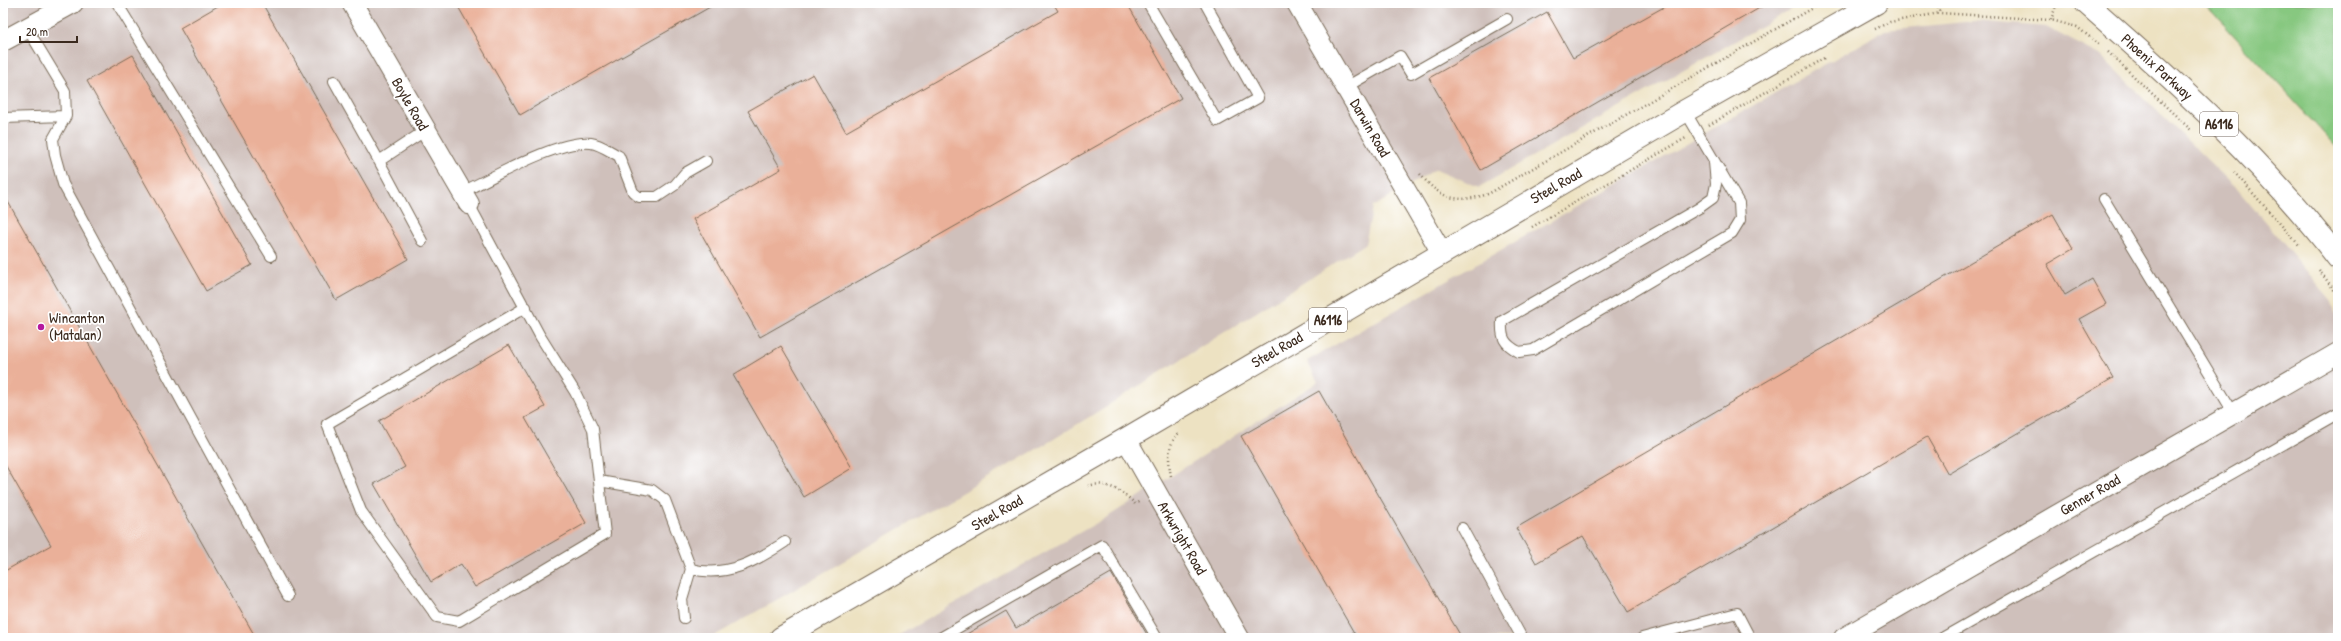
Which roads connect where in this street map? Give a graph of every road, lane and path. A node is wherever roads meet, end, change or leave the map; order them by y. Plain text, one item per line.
1 (73, 3) edge
2 (116, 3) edge
3 (352, 3) edge
4 (1148, 3) edge
5 (1205, 3) edge
6 (1297, 3) edge
7 (1821, 3) edge
8 (1876, 3) edge
9 (1936, 3) edge
10 (2057, 3) edge
11 (2086, 3) edge
12 (1940, 13) junction
13 (1507, 19) dead end
14 (2051, 20) junction
15 (27, 28) junction
16 (1870, 32) dead end
17 (3, 41) edge
18 (2101, 46) dead end
19 (2107, 51) dead end
20 (1830, 55) dead end
21 (334, 81) dead end
22 (1346, 87) junction
23 (1685, 111) junction
24 (66, 116) junction
25 (3, 118) edge
26 (426, 130) junction
27 (1697, 132) junction
28 (2195, 133) dead end
29 (706, 160) dead end
30 (379, 161) junction
31 (1714, 162) junction
32 (2229, 166) dead end
33 (1402, 184) junction
34 (466, 198) junction
35 (2104, 199) dead end
36 (1531, 227) dead end
37 (422, 241) dead end
38 (2302, 248) dead end
39 (1442, 253) junction
40 (271, 256) dead end
41 (2338, 258) edge
42 (2316, 266) dead end
43 (2338, 295) edge
44 (526, 307) junction
45 (2338, 353) edge
46 (2233, 412) junction
47 (2338, 416) edge
48 (1182, 431) dead end
49 (1126, 439) junction
50 (599, 481) junction
51 (1086, 487) dead end
52 (1156, 492) junction
53 (1462, 528) dead end
54 (785, 542) dead end
55 (691, 569) junction
56 (288, 596) dead end
57 (684, 618) dead end
58 (781, 638) edge
59 (940, 638) edge
60 (1157, 638) edge
61 (1239, 638) edge
62 (1522, 638) edge
63 (1642, 638) edge
64 (1750, 638) edge
65 (1844, 638) edge
66 (1942, 638) edge

1 - 15 street
2 - 40 lane
3 - 26 street, Boyle Road
4 - 5 lane
6 - 22 street, Darwin Road
7 - 33 path
8 - 23 main road, Steel Road / A6116
9 - 12 path
10 - 14 path
11 - 41 main road, Phoenix Parkway / A6116
12 - 14 path
12 - 16 path
13 - 22 lane
14 - 18 path
15 - 17 street
15 - 24 lane
19 - 28 path
20 - 27 path
21 - 30 lane
22 - 33 street, Darwin Road
23 - 27 lane
23 - 39 main road, Steel Road / A6116
24 - 25 lane
24 - 56 lane
26 - 30 lane
26 - 34 street, Boyle Road
27 - 31 lane
27 - 36 path
29 - 34 lane
30 - 37 lane
31 - 31 lane
32 - 38 path
33 - 39 street, Darwin Road
34 - 44 lane
35 - 46 lane
39 - 49 main road, Steel Road / A6116
42 - 43 path
44 - 50 lane
44 - 50 lane
45 - 46 street, Genner Road
46 - 65 street, Genner Road
47 - 66 lane
48 - 52 path
49 - 52 street, Arkwright Road
49 - 58 main road, Steel Road / A6116
50 - 55 lane
51 - 52 path
52 - 61 street, Arkwright Road
53 - 62 lane
54 - 55 lane
55 - 57 lane
59 - 60 lane
63 - 64 lane

